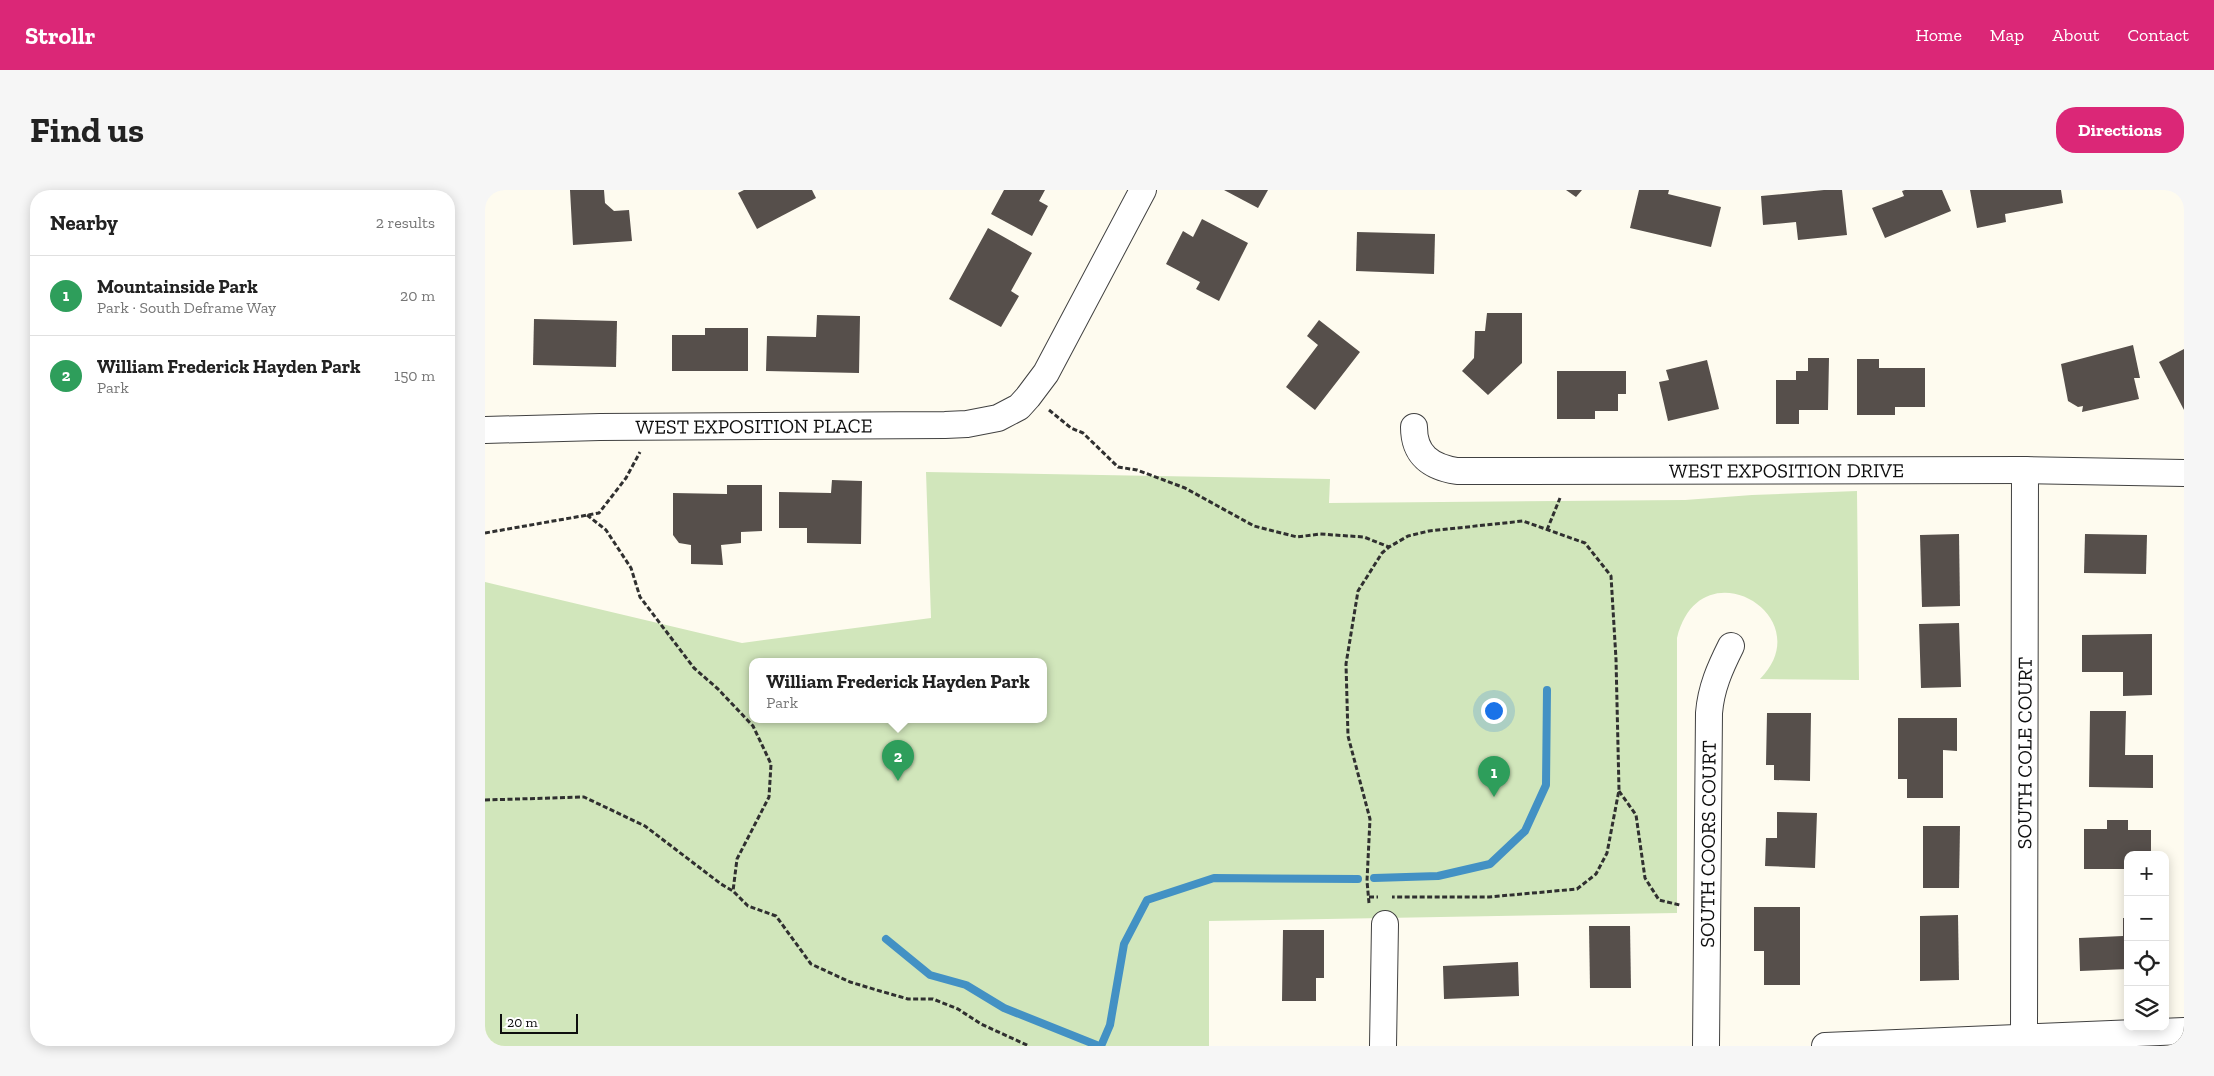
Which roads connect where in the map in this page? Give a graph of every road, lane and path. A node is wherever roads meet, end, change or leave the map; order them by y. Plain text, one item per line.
1 (1143, 190) edge
2 (1044, 406) dead end
3 (653, 427) junction
4 (1414, 427) dead end
5 (485, 430) edge
6 (2025, 470) junction
7 (2184, 473) edge
8 (1560, 498) dead end
9 (587, 516) junction
10 (1547, 530) junction
11 (485, 533) edge
12 (1389, 547) junction
13 (1731, 646) dead end
14 (749, 722) edge
15 (750, 723) edge
16 (1619, 790) junction
17 (485, 800) edge
18 (733, 891) junction
19 (1681, 905) dead end
20 (1385, 924) dead end
21 (2184, 1031) edge
22 (2024, 1037) junction
23 (1029, 1046) edge
24 (1383, 1046) edge
25 (1706, 1046) edge
26 (1825, 1046) edge

1 - 3 street, WEST EXPOSITION PLACE
2 - 12 path
3 - 5 street, WEST EXPOSITION PLACE
3 - 9 path
4 - 6 street, WEST EXPOSITION DRIVE
6 - 7 street, WEST EXPOSITION DRIVE
6 - 22 street, SOUTH COLE COURT
8 - 10 path
9 - 11 path
9 - 14 path
10 - 12 path
10 - 16 path
12 - 16 path
13 - 25 street, SOUTH COORS COURT
15 - 18 path
16 - 19 path
17 - 18 path
18 - 23 path
20 - 24 street
21 - 22 street
22 - 26 street

